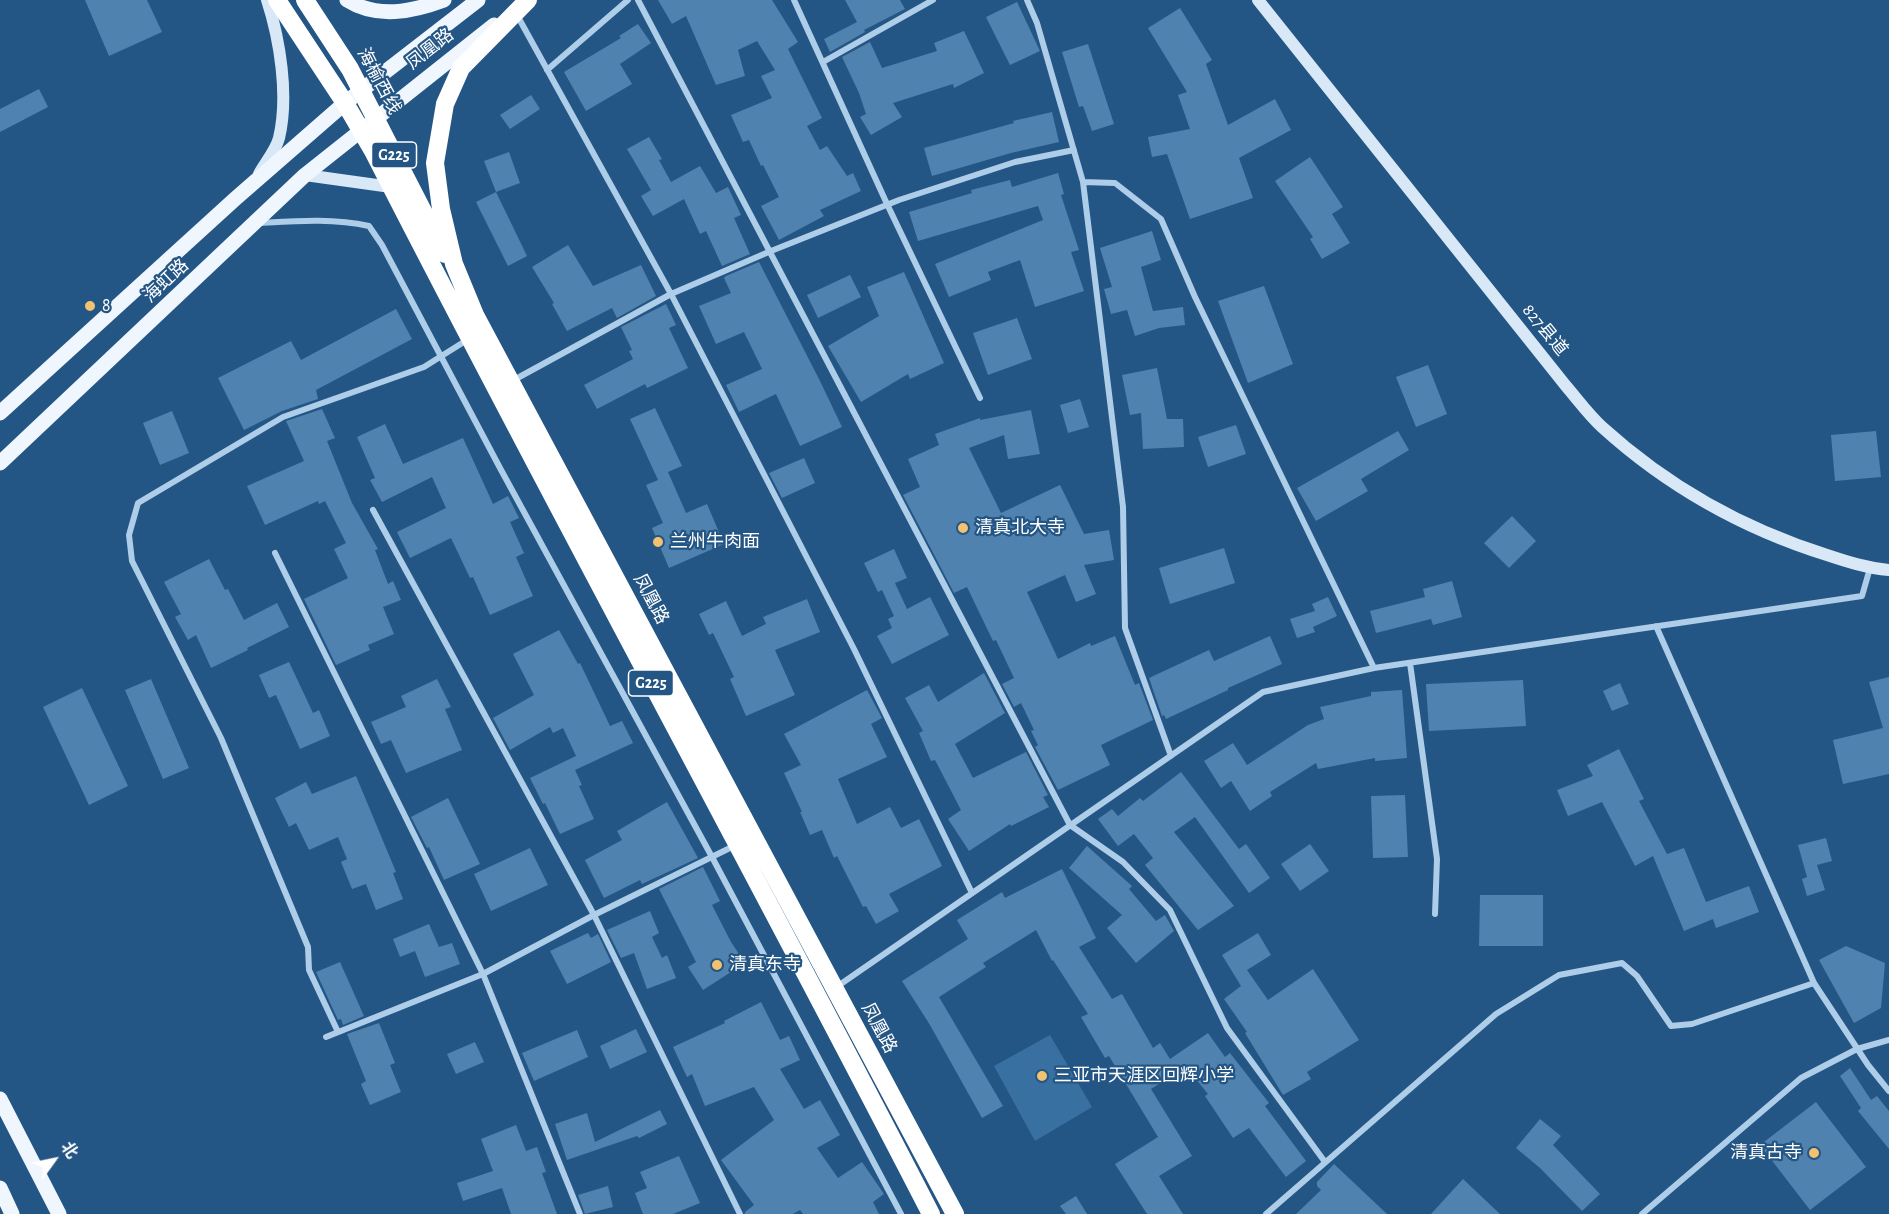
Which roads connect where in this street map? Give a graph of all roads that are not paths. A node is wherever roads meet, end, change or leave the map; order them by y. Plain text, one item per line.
1 (267, 0) edge
2 (277, 0) edge
3 (305, 0) edge
4 (347, 0) edge
5 (444, 0) edge
6 (478, 0) edge
7 (628, 0) edge
8 (638, 0) edge
9 (794, 0) edge
10 (933, 0) edge
11 (1027, 0) edge
12 (1258, 0) edge
13 (919, 3) edge
14 (523, 4) edge
15 (822, 63) junction
16 (547, 70) junction
17 (361, 90) junction
18 (345, 103) junction
19 (376, 118) junction
20 (360, 130) junction
21 (1074, 150) junction
22 (305, 175) junction
23 (254, 181) junction
24 (1083, 182) junction
25 (391, 187) junction
26 (887, 204) junction
27 (255, 224) junction
28 (771, 251) junction
29 (670, 294) junction
30 (475, 315) junction
31 (470, 338) junction
32 (441, 356) junction
33 (511, 382) junction
34 (980, 398) dead end
35 (0, 412) edge
36 (0, 462) edge
37 (373, 510) dead end
38 (275, 553) dead end
39 (1870, 568) junction
40 (1889, 570) edge
41 (1656, 626) junction
42 (1410, 663) junction
43 (1374, 668) junction
44 (1171, 756) junction
45 (1070, 825) junction
46 (736, 845) junction
47 (712, 857) junction
48 (972, 893) junction
49 (1435, 914) dead end
50 (594, 915) junction
51 (483, 974) junction
52 (1814, 983) junction
53 (827, 993) junction
54 (338, 1032) junction
55 (326, 1037) dead end
56 (1889, 1040) edge
57 (1857, 1049) junction
58 (1889, 1091) edge
59 (0, 1099) edge
60 (1325, 1162) junction
61 (0, 1188) edge
62 (12, 1214) edge
63 (59, 1214) edge
64 (580, 1214) edge
65 (740, 1214) edge
66 (901, 1214) edge
67 (931, 1214) edge
68 (955, 1214) edge
69 (1266, 1214) edge
70 (1642, 1214) edge

1 - 23 main road
2 - 18 highway, G225
3 - 17 highway, 海榆西线 / G225
4 - 5 main road
6 - 17 main road, 凤凰路
7 - 16 street
8 - 28 street
9 - 15 street
10 - 13 street
11 - 21 street
12 - 39 main road, 827县道
13 - 15 street
14 - 16 street
14 - 19 main road, 凤凰路
14 - 30 highway, 凤凰路 / G225
15 - 26 street
16 - 29 street
17 - 18 main road, 凤凰路
17 - 19 highway, 海榆西线 / G225
18 - 20 highway, G225
18 - 23 main road, 海虹路
19 - 20 main road, 凤凰路
19 - 30 highway, 海榆西线 / G225
20 - 22 main road, 海虹路
20 - 25 highway, 凤凰路 / G225
21 - 24 street
21 - 26 street
22 - 25 main road
22 - 27 main road, 海虹路
23 - 35 main road, 海虹路
24 - 43 street
24 - 44 street
25 - 31 highway, 凤凰路 / G225
26 - 28 street
26 - 34 street
27 - 32 street
27 - 36 main road, 海虹路
28 - 29 street
28 - 45 street
29 - 33 street
29 - 48 street
30 - 33 highway, 凤凰路 / G225
31 - 32 street
31 - 46 highway, 凤凰路 / G225
32 - 47 street
32 - 54 street
33 - 53 highway, 凤凰路 / G225
37 - 50 street
38 - 51 street
39 - 40 main road, 827县道
39 - 41 street
41 - 42 street
41 - 52 street
42 - 43 street
42 - 49 street
43 - 44 street
44 - 45 street
45 - 48 street
45 - 60 street
46 - 47 street
46 - 53 highway, 凤凰路 / G225
47 - 50 street
47 - 66 street
48 - 53 street
50 - 51 street
50 - 65 street
51 - 54 street
51 - 64 street
52 - 57 street
52 - 60 street
53 - 67 highway, 凤凰路 / G225
53 - 68 highway, 凤凰路 / G225
54 - 55 street
56 - 57 street
57 - 58 street
57 - 70 street
59 - 63 main road
60 - 69 street
61 - 62 main road

